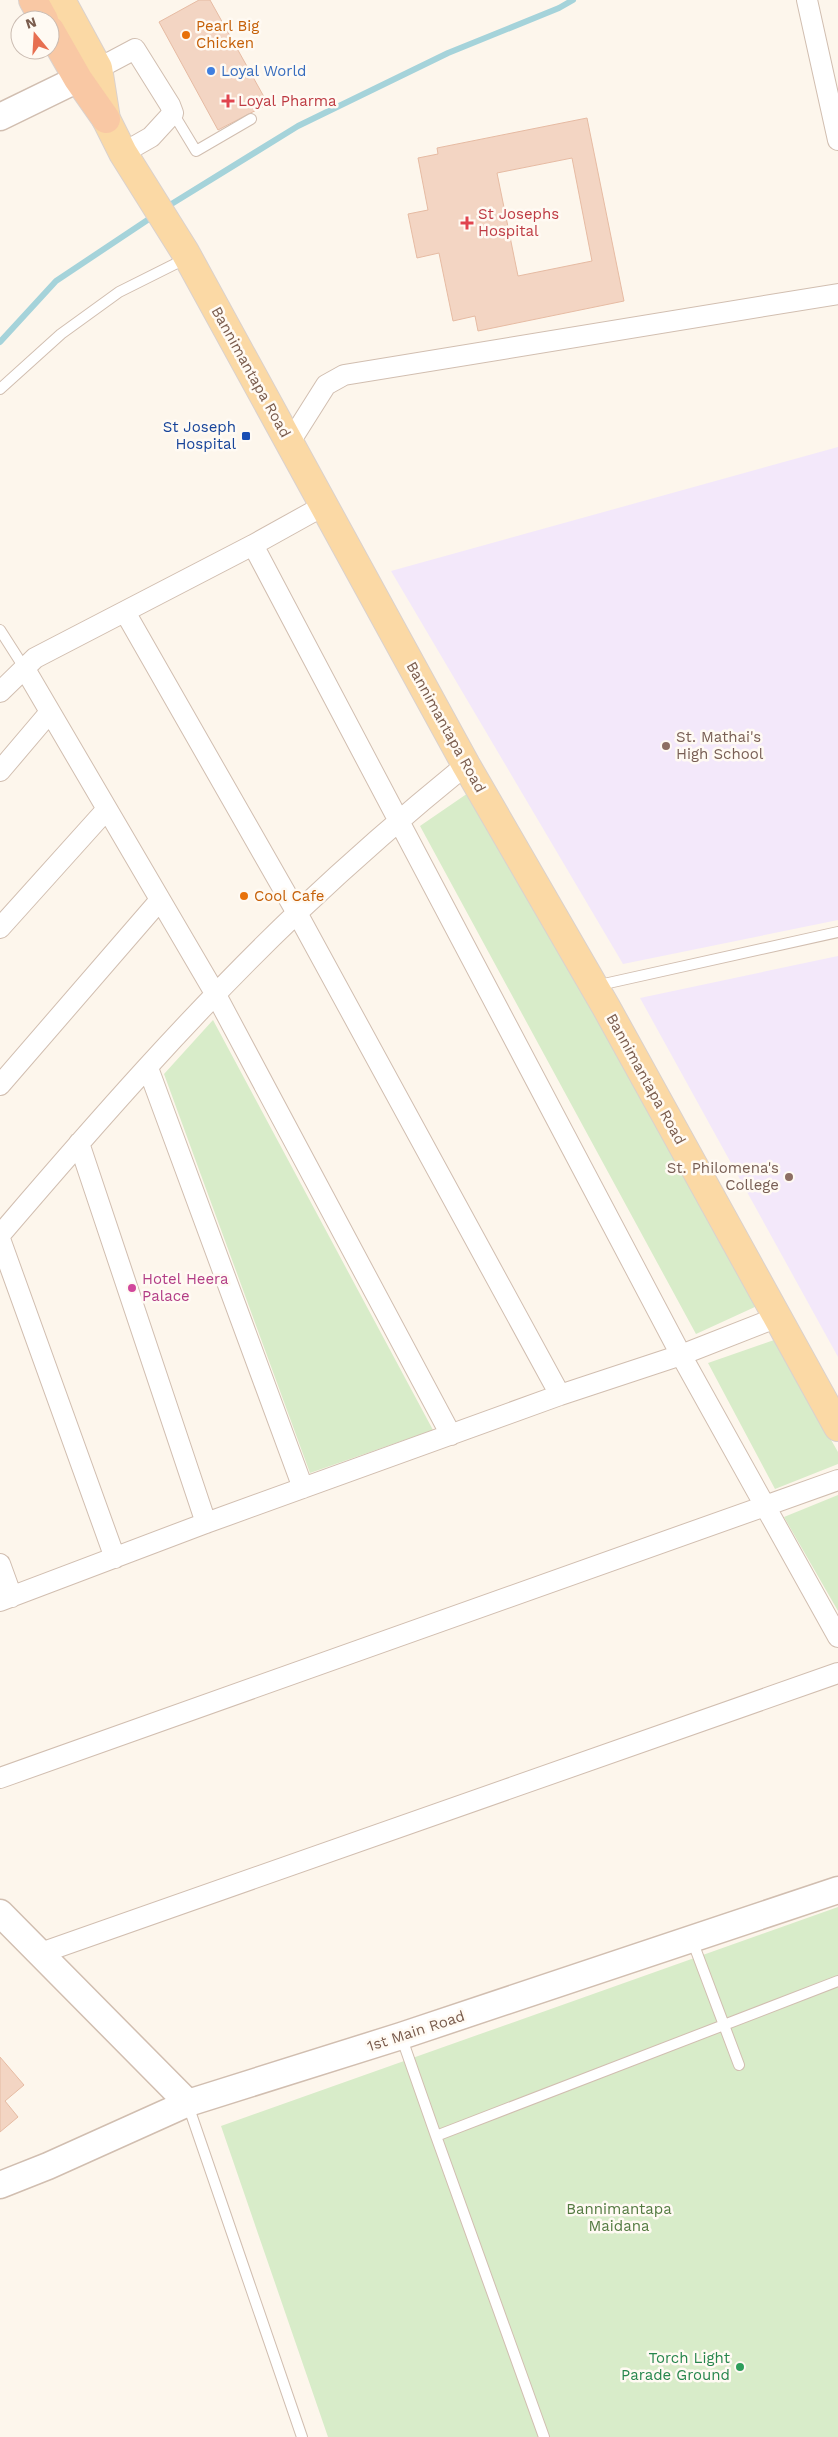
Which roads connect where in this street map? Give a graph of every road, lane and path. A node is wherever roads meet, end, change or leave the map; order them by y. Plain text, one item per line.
1 (62, 0) edge
2 (807, 0) edge
3 (60, 42) edge
4 (88, 74) junction
5 (173, 113) junction
6 (0, 117) edge
7 (106, 119) joint
8 (251, 119) dead end
9 (838, 140) edge
10 (127, 159) junction
11 (186, 255) junction
12 (838, 294) edge
13 (0, 389) edge
14 (290, 442) junction
15 (324, 505) junction
16 (253, 545) junction
17 (125, 612) junction
18 (0, 630) edge
19 (25, 669) junction
20 (0, 692) edge
21 (50, 712) junction
22 (466, 765) junction
23 (0, 771) edge
24 (107, 809) junction
25 (399, 820) junction
26 (160, 900) junction
27 (297, 913) junction
28 (0, 928) edge
29 (838, 932) edge
30 (594, 986) junction
31 (216, 995) junction
32 (148, 1068) junction
33 (0, 1085) edge
34 (79, 1143) junction
35 (0, 1235) edge
36 (0, 1239) edge
37 (778, 1317) junction
38 (681, 1355) junction
39 (560, 1396) junction
40 (838, 1427) edge
41 (451, 1435) junction
42 (838, 1480) edge
43 (303, 1488) junction
44 (766, 1506) junction
45 (206, 1523) junction
46 (115, 1558) junction
47 (0, 1564) edge
48 (6, 1599) edge
49 (838, 1637) edge
50 (838, 1673) edge
51 (0, 1778) edge
52 (838, 1890) edge
53 (0, 1913) edge
54 (692, 1940) junction
55 (41, 1953) junction
56 (838, 1981) edge
57 (725, 2024) junction
58 (401, 2036) junction
59 (739, 2065) dead end
60 (188, 2103) junction
61 (436, 2136) junction
62 (0, 2185) edge
63 (302, 2437) edge
64 (544, 2437) edge

1 - 4 main road
2 - 9 street
3 - 4 highway, Bannimantapa Road
4 - 5 street
4 - 6 street
4 - 7 highway, Bannimantapa Road
5 - 8 lane
5 - 10 street
7 - 10 main road, Bannimantapa Road
10 - 11 main road, Bannimantapa Road
11 - 13 lane
11 - 14 main road, Bannimantapa Road
12 - 14 street
14 - 15 main road, Bannimantapa Road
15 - 16 street
15 - 22 main road, Bannimantapa Road
16 - 17 street
16 - 25 street
17 - 19 street
17 - 27 street
18 - 19 lane
19 - 20 street
19 - 21 street
21 - 23 street
21 - 24 street
22 - 25 street
22 - 30 main road, Bannimantapa Road
24 - 26 street
24 - 28 street
25 - 27 street
25 - 38 street
26 - 31 street
26 - 33 street
27 - 31 street
27 - 39 street
29 - 30 lane
30 - 37 main road, Bannimantapa Road
31 - 32 street
31 - 41 street
32 - 34 street
32 - 43 street
34 - 35 street
34 - 45 street
36 - 46 street
37 - 38 street
37 - 40 main road, Bannimantapa Road
38 - 39 street
38 - 44 street
39 - 41 street
41 - 43 street
42 - 44 street
43 - 45 street
44 - 49 street
44 - 51 street
45 - 46 street
46 - 48 street
47 - 48 street
50 - 55 street
52 - 54 street, 1st Main Road
53 - 55 street
54 - 57 lane
54 - 58 street, 1st Main Road
55 - 60 street
56 - 57 lane
57 - 59 lane
57 - 61 lane
58 - 60 street, 1st Main Road
58 - 61 lane
60 - 62 street, 1st Main Road
60 - 63 lane
61 - 64 lane

